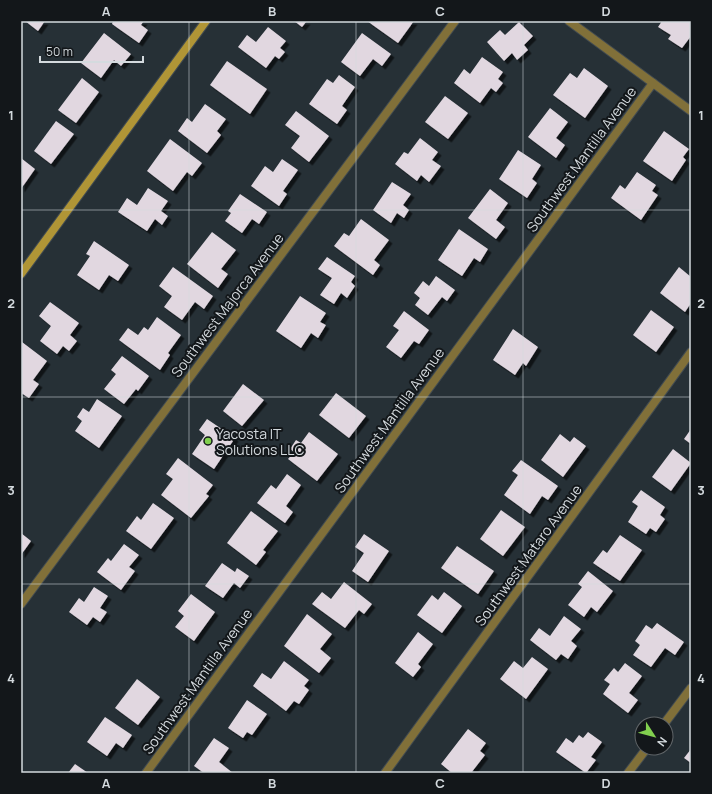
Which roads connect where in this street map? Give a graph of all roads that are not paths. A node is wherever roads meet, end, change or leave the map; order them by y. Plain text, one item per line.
1 (206, 21) edge
2 (455, 21) edge
3 (569, 21) edge
4 (653, 83) junction
5 (691, 111) edge
6 (21, 274) edge
7 (691, 352) edge
8 (21, 604) edge
9 (691, 688) edge
10 (670, 716) edge
11 (641, 756) edge
12 (146, 773) edge
13 (386, 773) edge
14 (628, 773) edge

1 - 6 street
2 - 8 street, Southwest Majorca Avenue
3 - 4 street
4 - 5 street
4 - 12 street, Southwest Mantilla Avenue
7 - 13 street, Southwest Mataro Avenue
9 - 10 street
11 - 14 street

